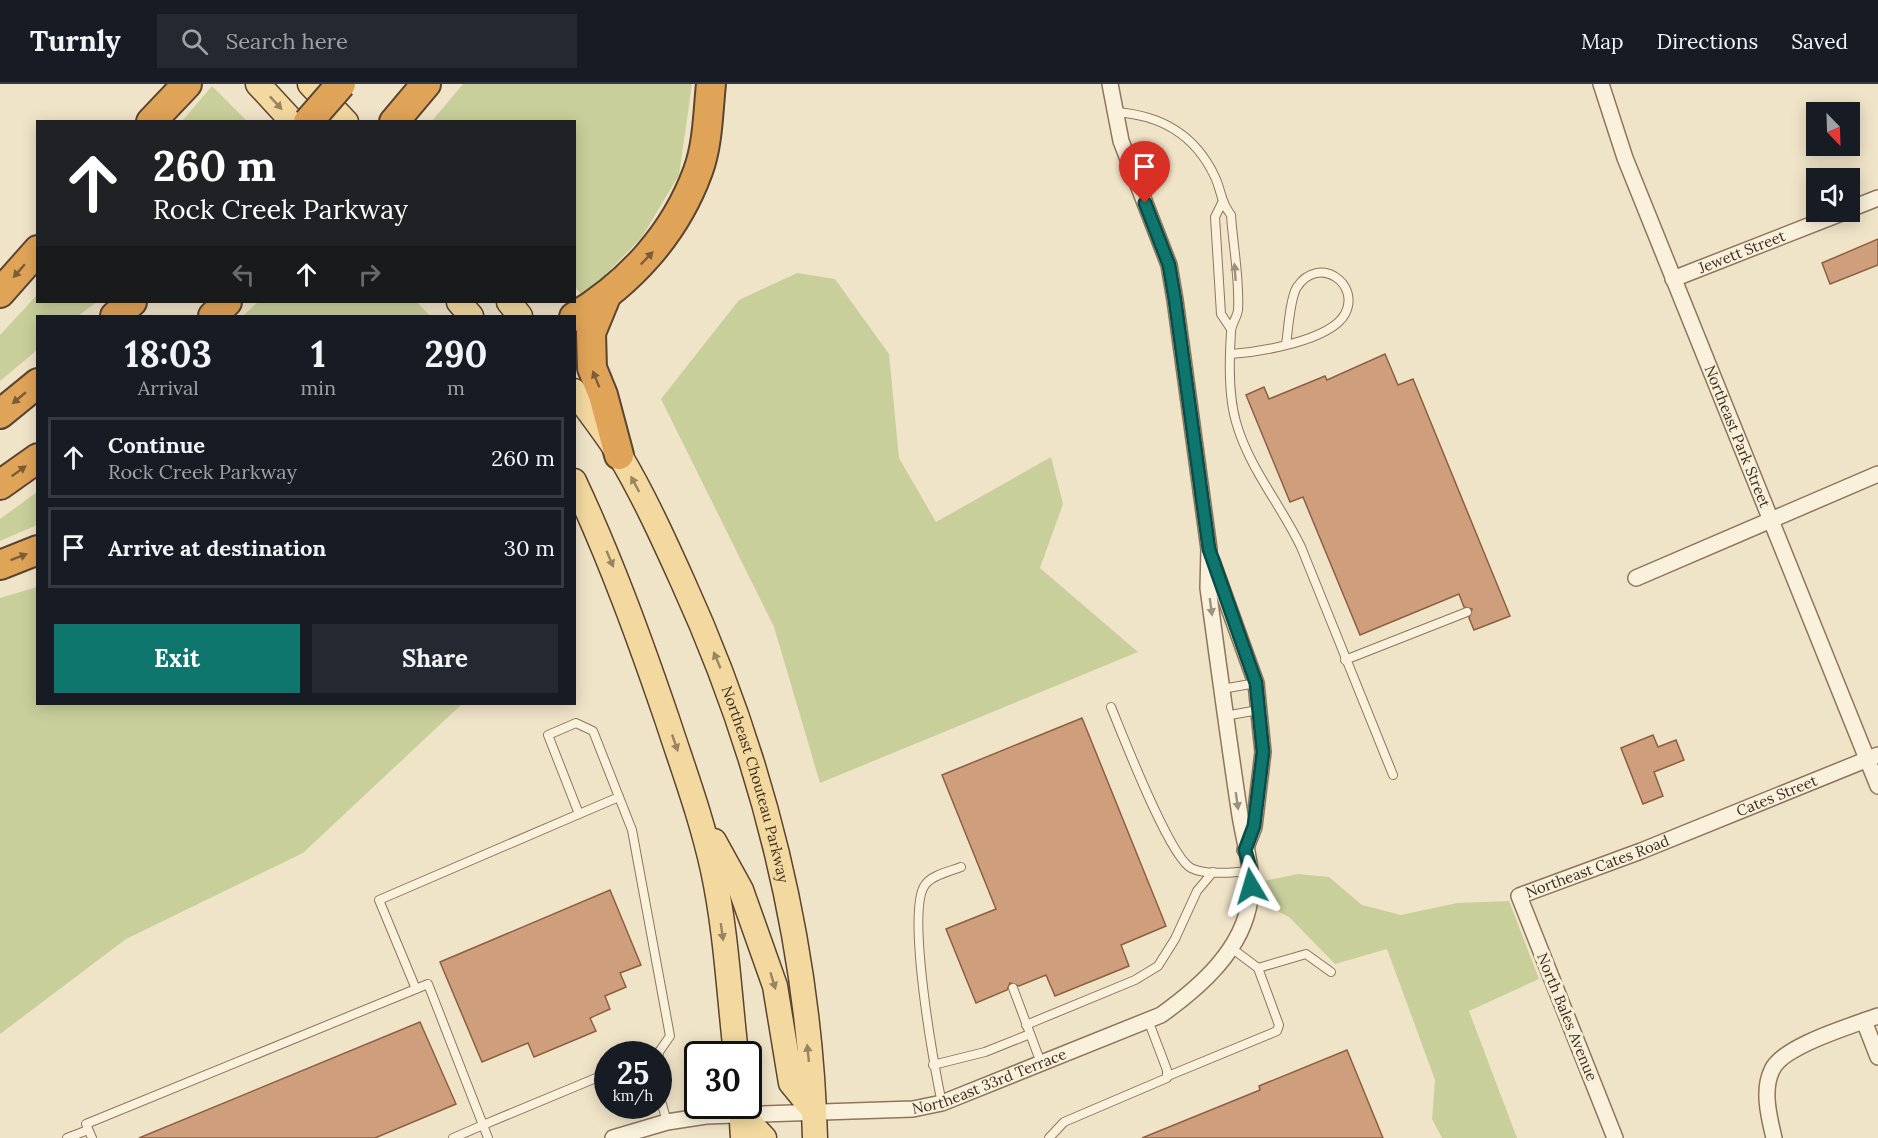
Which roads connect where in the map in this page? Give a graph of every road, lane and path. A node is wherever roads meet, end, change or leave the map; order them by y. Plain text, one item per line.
1 (258, 84) edge
2 (310, 84) edge
3 (341, 84) edge
4 (426, 84) edge
5 (711, 84) edge
6 (1110, 84) edge
7 (1601, 84) edge
8 (1115, 112) junction
9 (291, 120) edge
10 (310, 120) edge
11 (344, 120) edge
12 (396, 120) edge
13 (1878, 198) edge
14 (1222, 203) junction
15 (1860, 205) edge
16 (1819, 222) edge
17 (36, 252) edge
18 (1674, 279) junction
19 (0, 293) edge
20 (604, 299) junction
21 (131, 303) edge
22 (226, 303) edge
23 (460, 303) edge
24 (510, 303) edge
25 (116, 315) edge
26 (214, 315) edge
27 (470, 315) edge
28 (519, 315) edge
29 (576, 316) edge
30 (1231, 328) junction
31 (1286, 345) junction
32 (1231, 354) junction
33 (36, 384) edge
34 (576, 394) edge
35 (0, 414) edge
36 (619, 454) junction
37 (36, 459) edge
38 (1878, 474) edge
39 (576, 484) edge
40 (0, 485) edge
41 (1771, 521) junction
42 (1209, 549) junction
43 (36, 551) edge
44 (0, 564) edge
45 (1636, 578) dead end
46 (1467, 612) dead end
47 (1345, 660) junction
48 (1256, 683) junction
49 (1222, 689) junction
50 (1111, 707) dead end
51 (1258, 710) junction
52 (1225, 716) junction
53 (1873, 757) edge
54 (1393, 776) dead end
55 (1878, 786) edge
56 (619, 797) junction
57 (699, 813) junction
58 (579, 814) junction
59 (1676, 837) joint
60 (1245, 850) junction
61 (961, 867) dead end
62 (1251, 871) junction
63 (1213, 872) junction
64 (1519, 896) joint
65 (1230, 947) junction
66 (1258, 968) junction
67 (1331, 972) dead end
68 (1012, 988) dead end
69 (416, 989) junction
70 (1871, 1019) edge
71 (1148, 1020) junction
72 (1026, 1025) junction
73 (1030, 1034) junction
74 (666, 1041) edge
75 (734, 1041) edge
76 (1878, 1058) edge
77 (1041, 1063) junction
78 (933, 1065) junction
79 (1168, 1076) junction
80 (594, 1079) edge
81 (942, 1103) junction
82 (814, 1111) junction
83 (666, 1119) edge
84 (742, 1120) edge
85 (667, 1122) junction
86 (483, 1125) junction
87 (88, 1130) junction
88 (67, 1138) edge
89 (92, 1138) edge
90 (453, 1138) edge
91 (488, 1138) edge
92 (613, 1138) edge
93 (764, 1138) edge
94 (815, 1138) edge
95 (1049, 1138) edge
96 (1614, 1138) edge
97 (1774, 1138) edge

1 -> 9 main road
2 - 11 main road
3 - 10 highway, bridge
4 - 12 highway
20 -> 5 highway
6 - 8 street, Northeast 33rd Terrace
7 - 18 street, Northeast Park Street
8 - 14 lane
8 - 42 street, Northeast 33rd Terrace
13 - 15 street
30 -> 14 lane
14 - 30 lane
16 - 18 street, Jewett Street
17 -> 19 highway
18 - 41 street, Northeast Park Street
20 - 29 highway
36 -> 20 highway
21 - 25 highway
22 - 26 highway
23 - 27 main road
24 - 28 main road
30 - 32 lane
31 - 31 lane
31 - 32 lane
32 - 47 lane
33 -> 35 highway
34 - 36 main road, Northeast Chouteau Parkway
82 -> 36 main road, Northeast Chouteau Parkway
40 -> 37 highway
38 - 41 street
39 -> 57 main road
41 - 45 street
41 - 53 street, Northeast Park Street
42 - 48 street, Northeast 33rd Terrace
42 -> 49 street, Northeast 33rd Terrace
44 -> 43 highway
46 - 47 lane
47 - 54 lane
48 - 49 lane
48 - 51 street, Northeast 33rd Terrace
49 - 52 street, Northeast 33rd Terrace
50 - 63 lane
51 - 52 lane
51 - 60 street, Northeast 33rd Terrace
52 -> 60 street, Northeast 33rd Terrace
53 - 55 street, Northeast Park Street
53 - 59 street, Cates Street
56 - 58 lane
56 - 58 lane
56 - 74 lane
57 -> 75 main road
57 -> 82 main road
58 - 69 lane
59 - 64 street, Northeast Cates Road
60 - 62 street, Northeast 33rd Terrace
61 - 78 lane
62 - 63 lane
62 - 65 street, Northeast 33rd Terrace
63 - 72 lane
64 - 96 street, North Bales Avenue
65 - 66 lane
65 - 71 street, Northeast 33rd Terrace
66 - 67 lane
66 - 79 lane
68 - 72 lane
69 - 86 lane
69 - 87 lane
70 - 76 street
70 - 97 street
71 - 77 street, Northeast 33rd Terrace
71 - 79 lane
72 - 73 lane
73 - 77 lane
73 - 78 lane
77 - 81 street, Northeast 33rd Terrace
78 - 81 lane
79 - 95 lane
80 - 86 lane
81 - 82 street, Northeast 33rd Terrace
82 - 84 street, Northeast 33rd Terrace
82 - 94 main road, Northeast Chouteau Parkway
83 - 85 lane
84 - 85 street, Northeast 33rd Terrace
84 - 93 main road
85 - 92 street, Northeast 33rd Terrace
86 - 90 lane
86 - 91 lane
87 - 88 lane
87 - 89 lane

